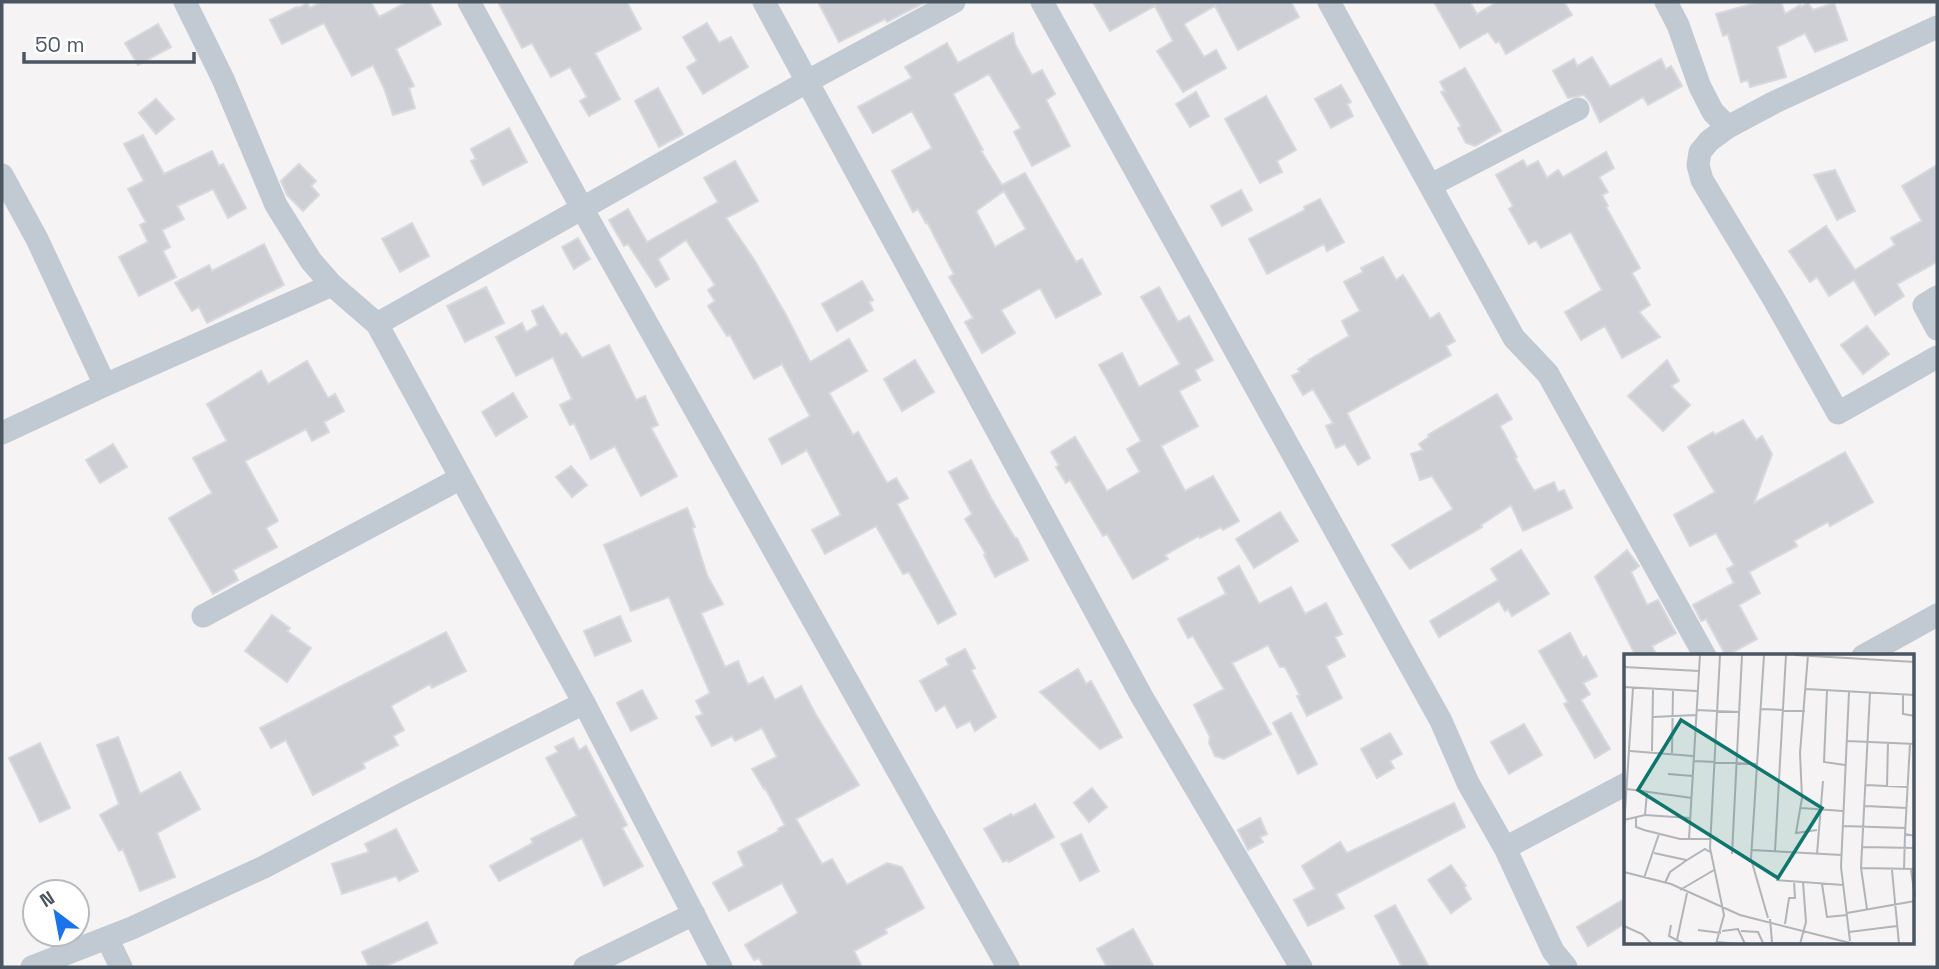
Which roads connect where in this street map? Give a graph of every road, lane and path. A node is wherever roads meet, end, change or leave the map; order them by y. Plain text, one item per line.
1 (184, 2) edge
2 (469, 2) edge
3 (764, 2) edge
4 (954, 2) edge
5 (1042, 2) edge
6 (1329, 2) edge
7 (1666, 2) edge
8 (1937, 27) edge
9 (808, 81) junction
10 (1578, 109) dead end
11 (1728, 127) junction
12 (2, 175) edge
13 (1431, 185) junction
14 (582, 208) junction
15 (332, 285) junction
16 (1937, 297) edge
17 (377, 324) junction
18 (1937, 329) edge
19 (1937, 358) edge
20 (105, 384) junction
21 (2, 433) edge
22 (461, 478) junction
23 (1937, 615) edge
24 (203, 616) dead end
25 (1705, 654) edge
26 (1867, 654) edge
27 (584, 703) junction
28 (1624, 785) edge
29 (1505, 848) junction
30 (694, 914) junction
31 (107, 938) junction
32 (32, 967) edge
33 (121, 967) edge
34 (585, 967) edge
35 (722, 967) edge
36 (1008, 967) edge
37 (1301, 967) edge
38 (1566, 967) edge

1 - 15 street
2 - 14 street
3 - 9 street
4 - 9 street
5 - 29 street
6 - 13 street
7 - 11 street
8 - 11 street
9 - 14 street
9 - 37 street
10 - 13 street
11 - 19 street
12 - 20 street
13 - 25 street
14 - 17 street
14 - 36 street
15 - 17 street
15 - 20 street
16 - 18 street
17 - 22 street
20 - 21 street
22 - 24 street
22 - 27 street
23 - 26 street
27 - 30 street
27 - 31 street
28 - 29 street
29 - 38 street
30 - 34 street
30 - 35 street
31 - 32 street
31 - 33 street

